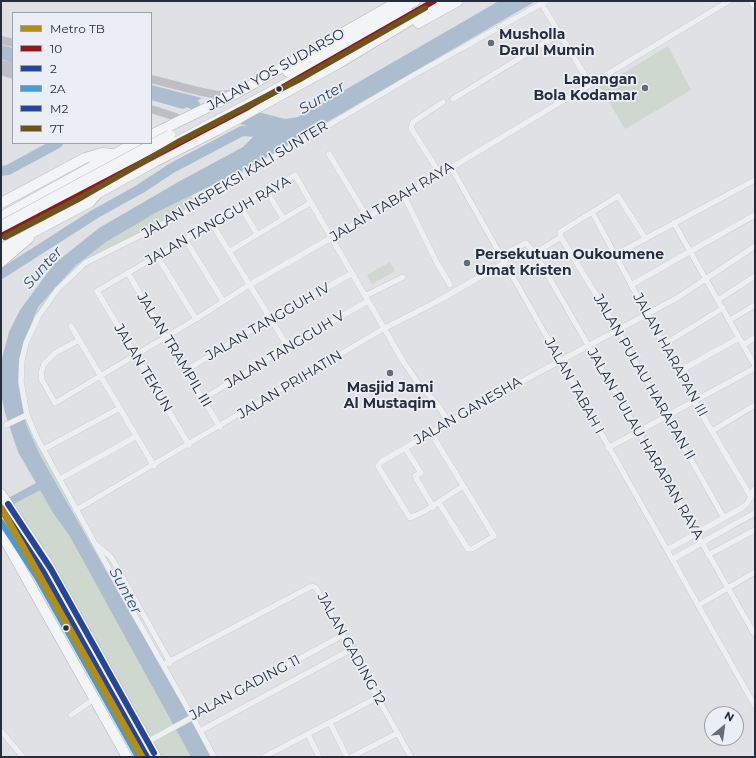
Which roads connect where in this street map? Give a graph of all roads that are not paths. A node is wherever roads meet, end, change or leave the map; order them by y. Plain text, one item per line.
1 (399, 1) edge
2 (415, 1) edge
3 (430, 1) edge
4 (442, 1) edge
5 (458, 1) edge
6 (729, 1) edge
7 (542, 2) edge
8 (559, 34) junction
9 (1, 40) edge
10 (12, 43) edge
11 (339, 63) junction
12 (1, 64) edge
13 (12, 68) edge
14 (1, 72) edge
15 (12, 75) edge
16 (152, 79) edge
17 (590, 84) junction
18 (453, 99) dead end
19 (219, 100) junction
20 (443, 102) dead end
21 (152, 109) edge
22 (181, 122) junction
23 (152, 135) edge
24 (133, 144) edge
25 (113, 154) junction
26 (329, 154) dead end
27 (450, 167) junction
28 (440, 174) junction
29 (755, 180) edge
30 (267, 192) junction
31 (98, 193) junction
32 (44, 194) junction
33 (404, 196) junction
34 (1, 203) edge
35 (310, 203) junction
36 (242, 207) junction
37 (1, 211) edge
38 (592, 212) junction
39 (55, 214) junction
40 (755, 215) edge
41 (1, 217) edge
42 (367, 217) junction
43 (284, 218) junction
44 (674, 223) junction
45 (212, 224) junction
46 (1, 226) edge
47 (257, 234) junction
48 (1, 235) edge
49 (26, 236) junction
50 (561, 237) junction
51 (331, 238) junction
52 (645, 238) junction
53 (185, 240) junction
54 (1, 242) edge
55 (755, 246) edge
56 (1, 249) edge
57 (230, 251) junction
58 (691, 252) junction
59 (534, 253) junction
60 (502, 255) junction
61 (615, 255) junction
62 (157, 256) junction
63 (1, 262) edge
64 (506, 262) junction
65 (128, 273) junction
66 (351, 274) junction
67 (755, 276) edge
68 (403, 277) dead end
69 (705, 277) junction
70 (249, 285) junction
71 (450, 285) dead end
72 (630, 285) junction
73 (97, 291) joint
74 (367, 299) junction
75 (718, 300) junction
76 (223, 301) junction
77 (755, 305) edge
78 (723, 308) junction
79 (646, 314) junction
80 (196, 319) junction
81 (270, 319) junction
82 (730, 320) junction
83 (70, 326) dead end
84 (383, 329) junction
85 (618, 331) junction
86 (166, 337) junction
87 (739, 338) junction
88 (755, 338) edge
89 (78, 340) junction
90 (663, 345) junction
91 (743, 345) junction
92 (589, 346) junction
93 (288, 347) junction
94 (136, 355) junction
95 (560, 361) junction
96 (755, 367) edge
97 (185, 371) junction
98 (678, 372) junction
99 (98, 376) junction
100 (203, 399) junction
101 (694, 401) junction
102 (755, 405) edge
103 (118, 409) junction
104 (26, 416) junction
105 (666, 416) junction
106 (448, 422) junction
107 (7, 425) dead end
108 (220, 427) junction
109 (712, 431) junction
110 (637, 432) junction
111 (431, 433) junction
112 (135, 437) junction
113 (189, 445) junction
114 (405, 448) junction
115 (608, 448) junction
116 (44, 449) junction
117 (154, 466) junction
118 (60, 479) junction
119 (463, 486) junction
120 (755, 488) edge
121 (3, 496) edge
122 (751, 496) junction
123 (439, 503) junction
124 (433, 507) junction
125 (76, 510) junction
126 (755, 514) edge
127 (724, 518) junction
128 (755, 530) edge
129 (1, 533) edge
130 (696, 534) junction
131 (702, 544) junction
132 (97, 545) junction
133 (667, 550) junction
134 (708, 555) junction
135 (673, 559) junction
136 (755, 572) edge
137 (727, 589) junction
138 (699, 605) junction
139 (343, 635) junction
140 (755, 635) edge
141 (352, 649) junction
142 (170, 662) junction
143 (165, 668) junction
144 (378, 697) junction
145 (94, 699) junction
146 (755, 706) edge
147 (71, 715) dead end
148 (192, 716) junction
149 (330, 723) junction
150 (1, 731) edge
151 (200, 731) junction
152 (308, 734) junction
153 (398, 734) junction
154 (147, 742) junction
155 (23, 757) edge
156 (127, 757) edge
157 (156, 757) edge
158 (214, 757) edge
159 (264, 757) edge
160 (319, 757) edge
161 (347, 757) edge
162 (351, 757) edge
163 (411, 757) edge

1 - 19 highway, JALAN YOS SUDARSO
2 - 46 highway, bridge
3 - 48 highway, bridge
4 - 11 highway, JALAN YOS SUDARSO
5 - 11 highway
6 - 17 street, JALAN TABAH RAYA
7 - 8 street
7 - 104 street, JALAN INSPEKSI KALI SUNTER
8 - 17 street
8 - 18 street
9 - 10 main road
11 - 31 highway, JALAN YOS SUDARSO
12 - 13 main road
14 - 15 main road
16 - 19 main road
17 - 27 street, JALAN TABAH RAYA
19 - 22 highway, JALAN YOS SUDARSO
20 - 28 street
21 - 22 main road
22 - 23 highway, JALAN YOS SUDARSO
24 - 25 highway
25 - 32 highway
25 - 34 highway
25 - 37 highway
26 - 42 street
27 - 28 street, JALAN TABAH RAYA
27 - 60 street, JALAN TABAH I
28 - 33 street, JALAN TABAH RAYA
29 - 44 street
30 - 35 street, JALAN TANGGUH RAYA
30 - 36 street, JALAN TANGGUH RAYA
30 - 43 street
31 - 39 highway, JALAN YOS SUDARSO
31 - 49 highway, JALAN YOS SUDARSO
32 - 39 highway
32 - 41 highway
33 - 42 street, JALAN TABAH RAYA
33 - 71 street
35 - 43 street
35 - 51 street, JALAN TANGGUH RAYA
36 - 45 street, JALAN TANGGUH RAYA
36 - 47 street
38 - 50 street
38 - 52 street
38 - 61 street, JALAN HARAPAN III
39 - 54 highway, JALAN YOS SUDARSO
40 - 58 street
42 - 51 street, JALAN TABAH RAYA
43 - 47 street
44 - 52 street
44 - 58 street
45 - 53 street, JALAN TANGGUH RAYA
45 - 57 street
47 - 57 street
49 - 56 highway, JALAN YOS SUDARSO
49 - 63 highway
50 - 59 street
50 - 85 street, JALAN PULAU HARAPAN II
51 - 66 street, JALAN TANGGUH RAYA
51 - 70 street, JALAN TABAH RAYA
52 - 61 street
53 - 62 street, JALAN TANGGUH RAYA
53 - 76 street
55 - 69 street, JALAN GANESHA
57 - 70 street
58 - 69 street
58 - 72 street
59 - 60 street
59 - 92 street, JALAN PULAU HARAPAN RAYA
60 - 64 street, JALAN TABAH I
61 - 72 street, JALAN HARAPAN III
62 - 65 street, JALAN TANGGUH RAYA
62 - 80 street
64 - 84 street, JALAN PRIHATIN
64 - 95 street, JALAN TABAH I
65 - 73 street, JALAN TANGGUH RAYA
65 - 86 street, JALAN TRAMPIL III
66 - 74 street, JALAN TANGGUH RAYA
66 - 81 street, JALAN TANGGUH IV
67 - 75 street
68 - 74 street, JALAN TANGGUH V
69 - 75 street
69 - 79 street, JALAN GANESHA
70 - 76 street, JALAN TABAH RAYA
70 - 81 street
72 - 79 street, JALAN HARAPAN III
73 - 94 street, JALAN TEKUN
74 - 84 street, JALAN TANGGUH RAYA
74 - 93 street, JALAN TANGGUH V
75 - 78 street
76 - 80 street, JALAN TABAH RAYA
77 - 82 street
78 - 82 street
78 - 90 street
79 - 85 street, JALAN GANESHA
79 - 90 street, JALAN HARAPAN III
80 - 86 street, JALAN TABAH RAYA
81 - 93 street
81 - 97 street, JALAN TANGGUH IV
82 - 87 street
83 - 89 street
84 - 106 street, JALAN TANGGUH RAYA
84 - 108 street, JALAN PRIHATIN
85 - 92 street, JALAN GANESHA
85 - 105 street, JALAN PULAU HARAPAN II
86 - 94 street, JALAN TABAH RAYA
86 - 97 street, JALAN TRAMPIL III
87 - 91 street
87 - 98 street
88 - 91 street
89 - 99 street
89 - 99 street, JALAN TABAH RAYA
90 - 98 street, JALAN HARAPAN III
91 - 96 street
92 - 95 street, JALAN GANESHA
92 - 110 street, JALAN PULAU HARAPAN RAYA
93 - 100 street, JALAN TANGGUH V
94 - 99 street, JALAN TABAH RAYA
94 - 113 street, JALAN TEKUN
95 - 106 street, JALAN GANESHA
95 - 115 street, JALAN TABAH I
96 - 101 street
97 - 100 street, JALAN TRAMPIL III
98 - 101 street, JALAN HARAPAN III
99 - 103 street
100 - 108 street, JALAN TRAMPIL III
101 - 105 street
101 - 109 street, JALAN HARAPAN III
102 - 109 street
103 - 112 street
103 - 116 street
104 - 107 street
104 - 116 street, JALAN INSPEKSI KALI SUNTER
105 - 110 street
105 - 127 street, JALAN PULAU HARAPAN II
106 - 111 street, JALAN GANESHA
108 - 113 street, JALAN PRIHATIN
109 - 122 street, JALAN HARAPAN III
110 - 115 street
110 - 130 street, JALAN PULAU HARAPAN RAYA
111 - 114 street, JALAN GANESHA
111 - 119 street
112 - 117 street
112 - 118 street
113 - 117 street, JALAN PRIHATIN
114 - 124 street
114 - 124 street, JALAN GANESHA
115 - 133 street, JALAN TABAH I
116 - 118 street, JALAN INSPEKSI KALI SUNTER
117 - 125 street, JALAN PRIHATIN
118 - 125 street, JALAN INSPEKSI KALI SUNTER
119 - 123 street
119 - 123 street
120 - 122 street
121 - 154 highway
122 - 127 street
123 - 124 street
125 - 132 street, JALAN INSPEKSI KALI SUNTER
126 - 131 street
127 - 130 street
128 - 134 street
129 - 145 highway
130 - 131 street, JALAN PULAU HARAPAN RAYA
130 - 133 street
131 - 134 street, JALAN PULAU HARAPAN RAYA
131 - 135 street
132 - 142 street
132 - 143 street
133 - 135 street, JALAN TABAH I
134 - 137 street, JALAN PULAU HARAPAN RAYA
135 - 138 street, JALAN TABAH I
136 - 137 street
137 - 138 street
137 - 140 street, JALAN PULAU HARAPAN RAYA
138 - 146 street, JALAN TABAH I
139 - 141 street, JALAN GADING 12
139 - 142 street, JALAN GADING 12
139 - 148 street, JALAN GADING 11
141 - 144 street, JALAN GADING 12
141 - 151 street
142 - 143 street
143 - 148 street
144 - 149 street
144 - 153 street, JALAN GADING 12
145 - 147 street
145 - 156 highway
148 - 151 street
148 - 154 street, JALAN GADING 11
149 - 152 street
149 - 161 street
150 - 155 street
151 - 158 street
152 - 159 street
152 - 160 street
153 - 162 street
153 - 163 street, JALAN GADING 12
154 - 157 highway

